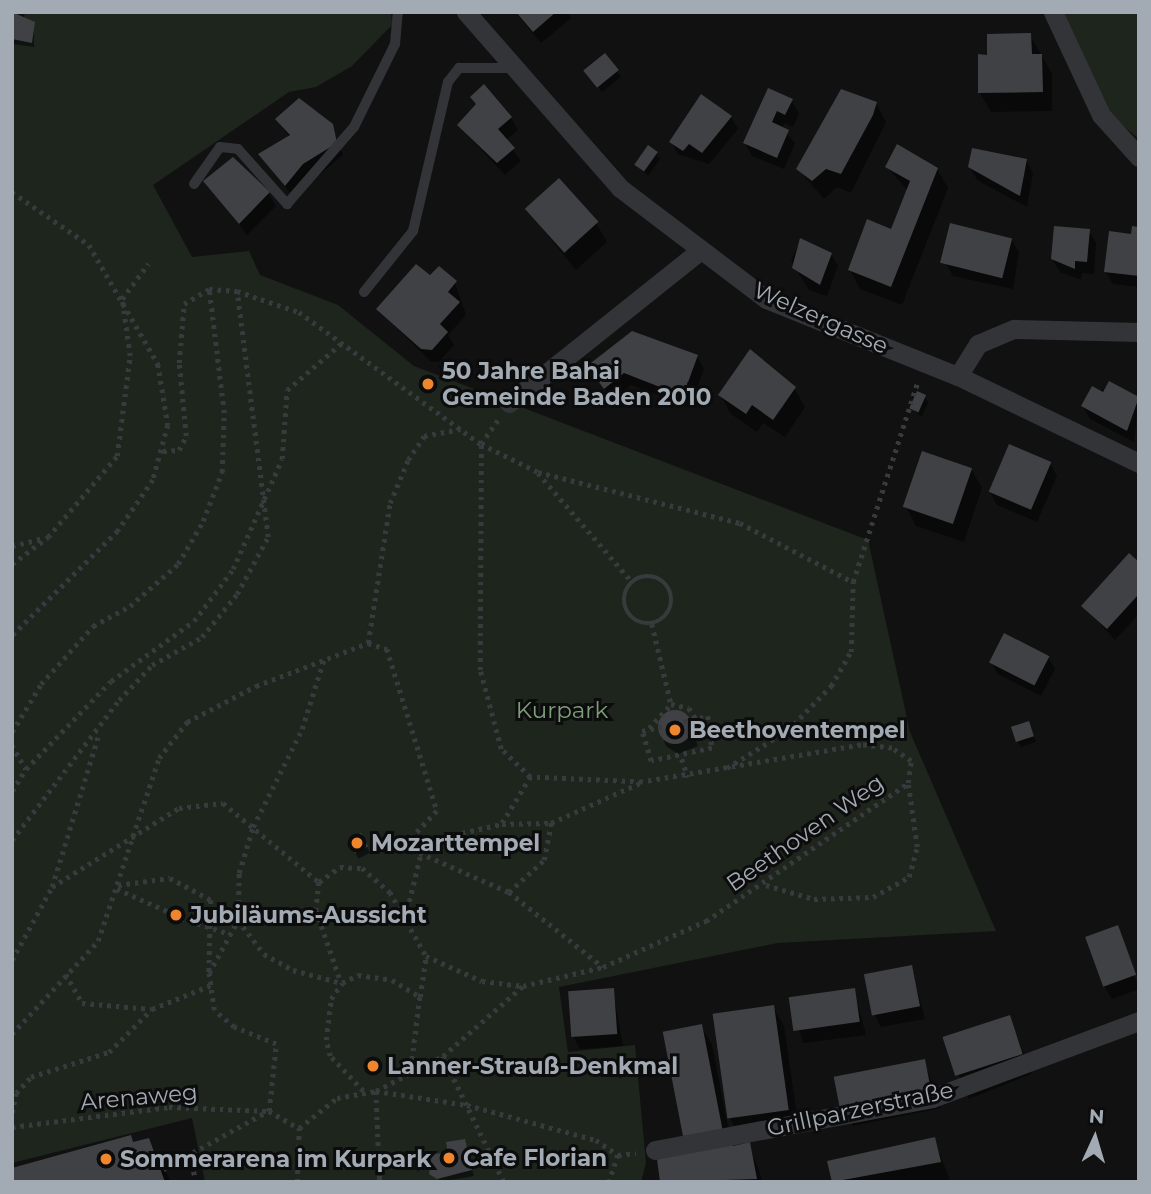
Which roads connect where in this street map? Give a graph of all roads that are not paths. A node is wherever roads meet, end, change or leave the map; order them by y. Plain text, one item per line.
1 (398, 12) edge
2 (466, 12) edge
3 (1053, 12) edge
4 (522, 70) junction
5 (1139, 157) edge
6 (194, 184) dead end
7 (698, 252) junction
8 (364, 292) dead end
9 (1139, 332) edge
10 (958, 376) junction
11 (509, 403) road end
12 (1139, 463) edge
13 (1139, 1021) edge
14 (655, 1150) dead end

1 - 6 lane
2 - 4 street, Welzergasse
3 - 5 street
4 - 7 street, Welzergasse
4 - 8 lane
7 - 10 street, Welzergasse
7 - 11 street
9 - 10 street
10 - 12 street, Welzergasse
13 - 14 street, Grillparzerstraße

